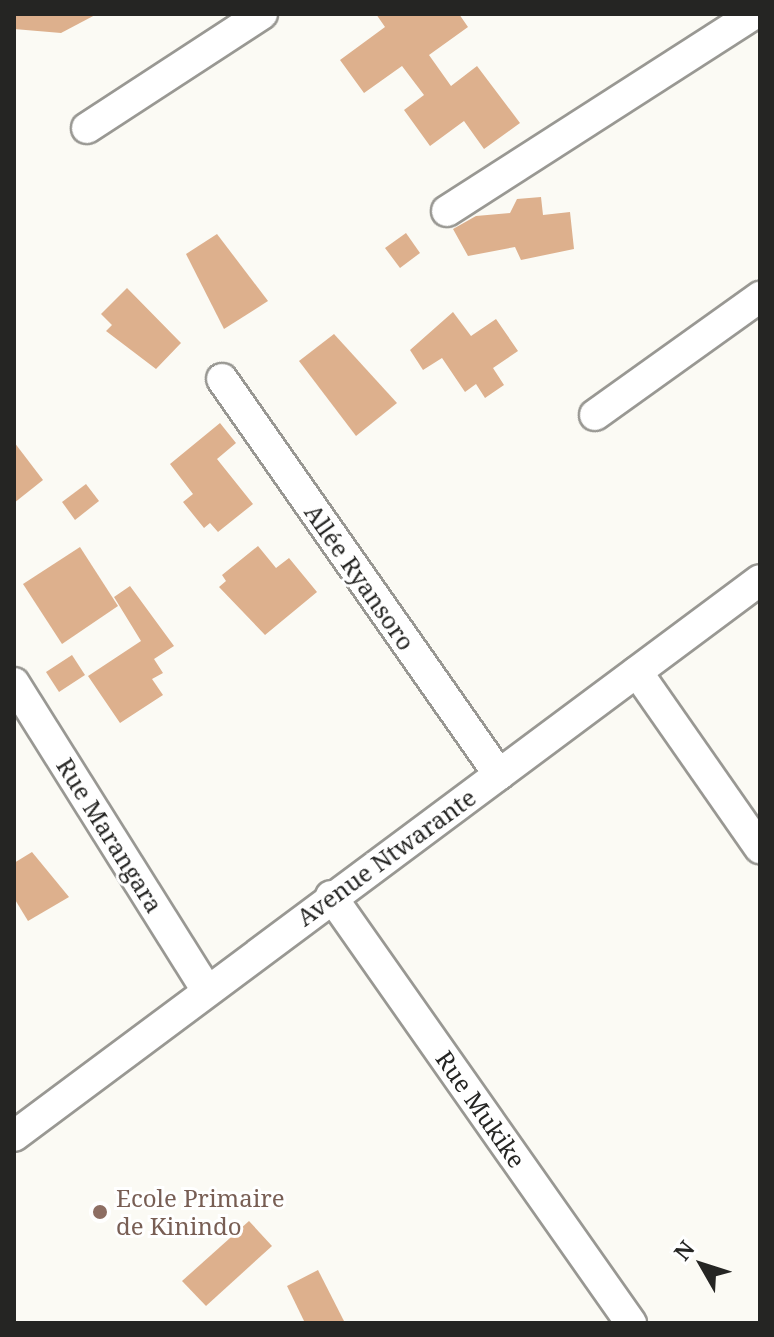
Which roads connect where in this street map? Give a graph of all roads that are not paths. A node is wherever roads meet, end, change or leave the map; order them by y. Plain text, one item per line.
1 (262, 14) edge
2 (754, 14) edge
3 (87, 128) dead end
4 (447, 211) dead end
5 (760, 297) edge
6 (222, 379) dead end
7 (595, 415) dead end
8 (760, 580) edge
9 (637, 672) junction
10 (14, 683) edge
11 (499, 775) junction
12 (760, 848) edge
13 (331, 896) junction
14 (205, 987) junction
15 (14, 1136) edge
16 (631, 1323) edge

1 - 3 street
2 - 4 street
5 - 7 street
6 - 11 street, Allée Ryansoro
8 - 9 street, Avenue Ntwarante
9 - 11 street, Avenue Ntwarante
9 - 12 street
10 - 14 street, Rue Marangara
11 - 13 street, Avenue Ntwarante
13 - 14 street, Avenue Ntwarante
13 - 16 street, Rue Mukike
14 - 15 street, Avenue Ntwarante

